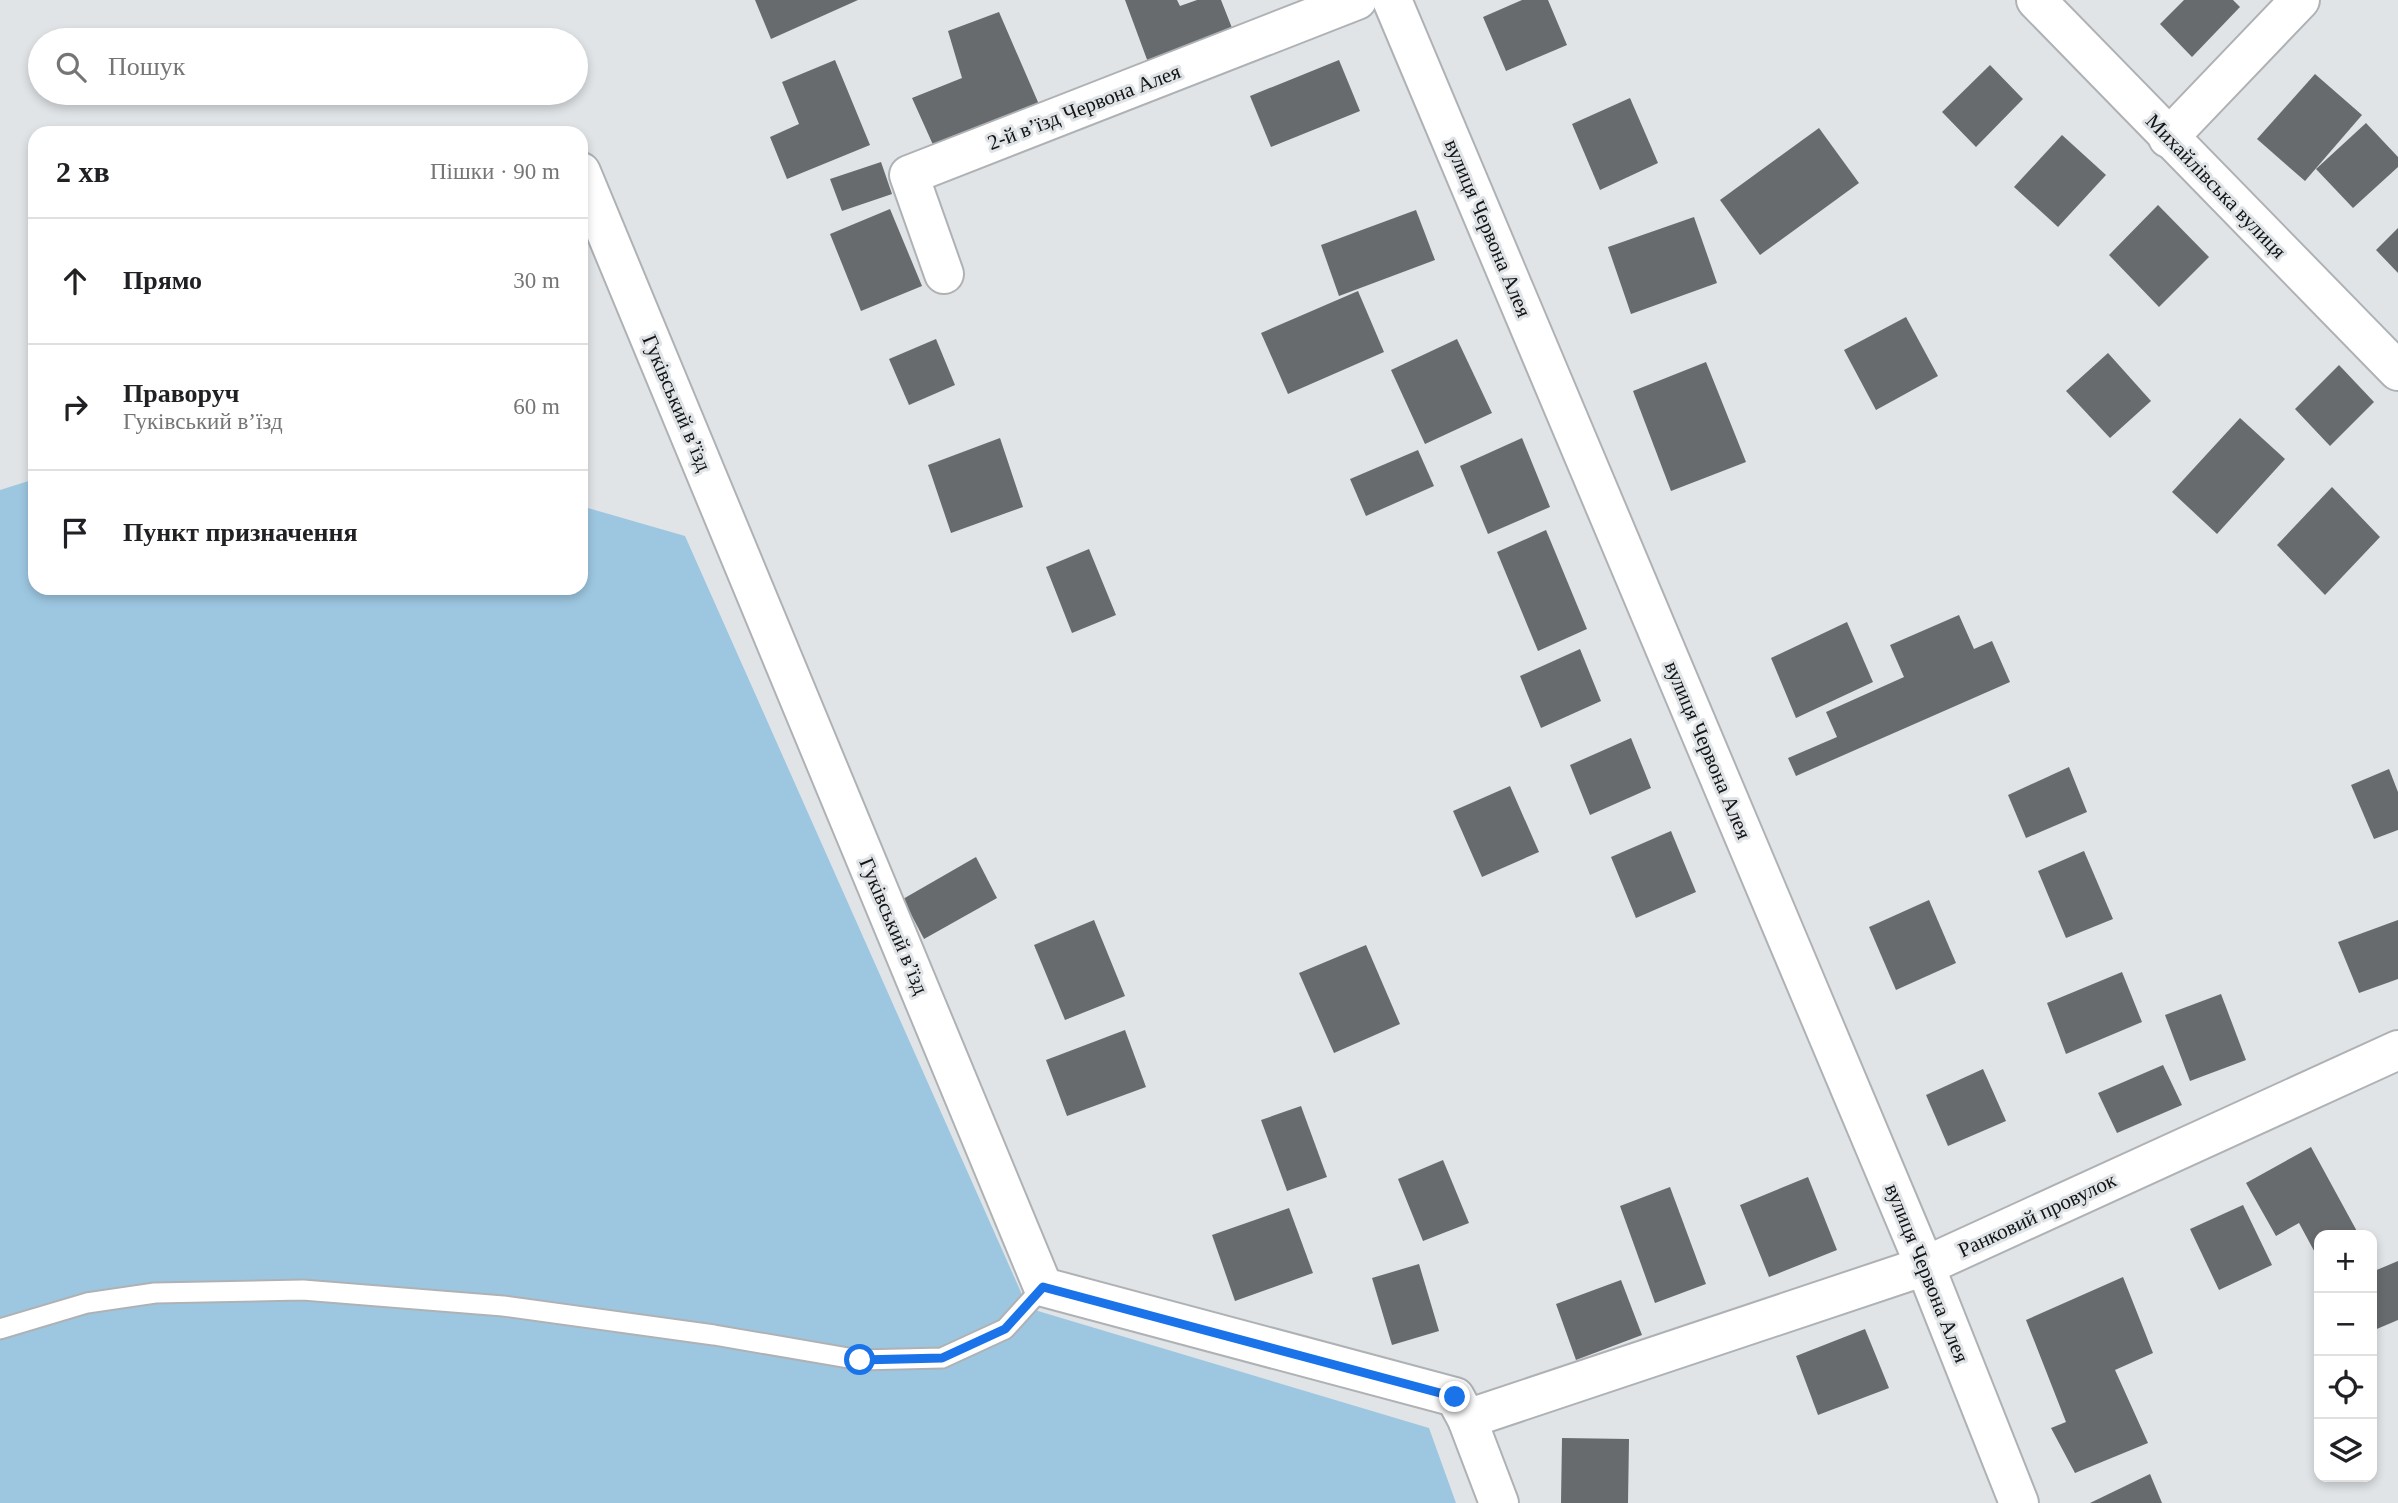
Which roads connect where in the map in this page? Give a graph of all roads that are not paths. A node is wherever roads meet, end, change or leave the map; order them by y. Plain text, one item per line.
1 (1357, 0) edge
2 (1392, 0) edge
3 (2036, 0) edge
4 (2300, 0) edge
5 (2168, 138) junction
6 (588, 189) edge
7 (944, 274) dead end
8 (2398, 372) edge
9 (2398, 1050) edge
10 (1925, 1266) junction
11 (1043, 1287) junction
12 (0, 1329) edge
13 (1461, 1408) junction
14 (1499, 1503) edge
15 (2019, 1503) edge

1 - 7 street, 2-й в’їзд Червона Алея
2 - 10 street, вулиця Червона Алея
3 - 5 street, Михайлівська вулиця
4 - 5 street
5 - 8 street, Михайлівська вулиця
6 - 11 street, Гуківський в’їзд
9 - 10 street, Ранковий провулок
10 - 13 street, Ранковий провулок
10 - 15 street, вулиця Червона Алея
11 - 12 lane
11 - 13 street
13 - 14 street

